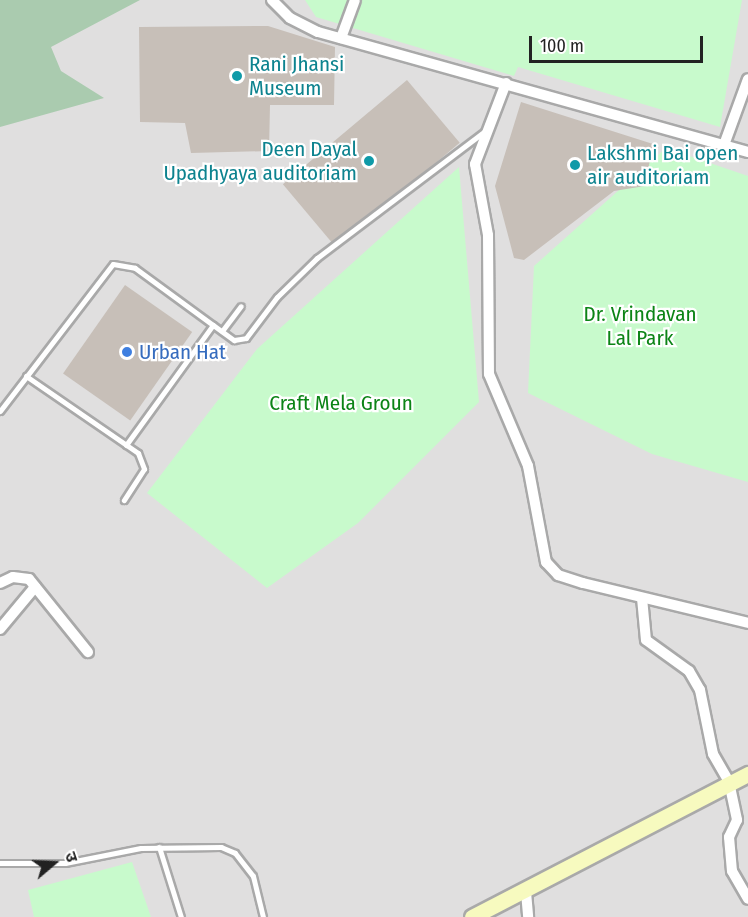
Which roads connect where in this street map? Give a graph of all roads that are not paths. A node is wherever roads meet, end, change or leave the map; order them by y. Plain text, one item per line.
1 (272, 0) edge
2 (355, 0) edge
3 (341, 38) junction
4 (748, 79) edge
5 (506, 83) junction
6 (486, 130) junction
7 (724, 145) junction
8 (748, 152) edge
9 (241, 306) dead end
10 (213, 325) junction
11 (222, 331) junction
12 (26, 376) junction
13 (0, 411) edge
14 (126, 445) junction
15 (124, 500) dead end
16 (0, 583) edge
17 (35, 587) junction
18 (642, 598) junction
19 (748, 623) edge
20 (0, 629) edge
21 (88, 652) dead end
22 (748, 774) edge
23 (729, 782) junction
24 (159, 847) junction
25 (0, 863) edge
26 (526, 892) junction
27 (748, 899) edge
28 (181, 917) edge
29 (263, 917) edge
30 (472, 917) edge
31 (528, 917) edge

1 - 3 street
2 - 3 street
3 - 5 street
4 - 7 street
5 - 6 street
5 - 7 street
6 - 11 lane
6 - 18 street
7 - 8 street
9 - 11 lane
10 - 11 lane
10 - 12 lane
10 - 14 lane
12 - 13 lane
12 - 14 lane
14 - 15 lane
16 - 17 street
17 - 20 street
17 - 21 street
18 - 19 street
18 - 23 street
22 - 23 street
23 - 26 street
23 - 27 street
24 - 25 lane
24 - 28 lane
24 - 29 lane
26 - 30 street
26 - 31 street

